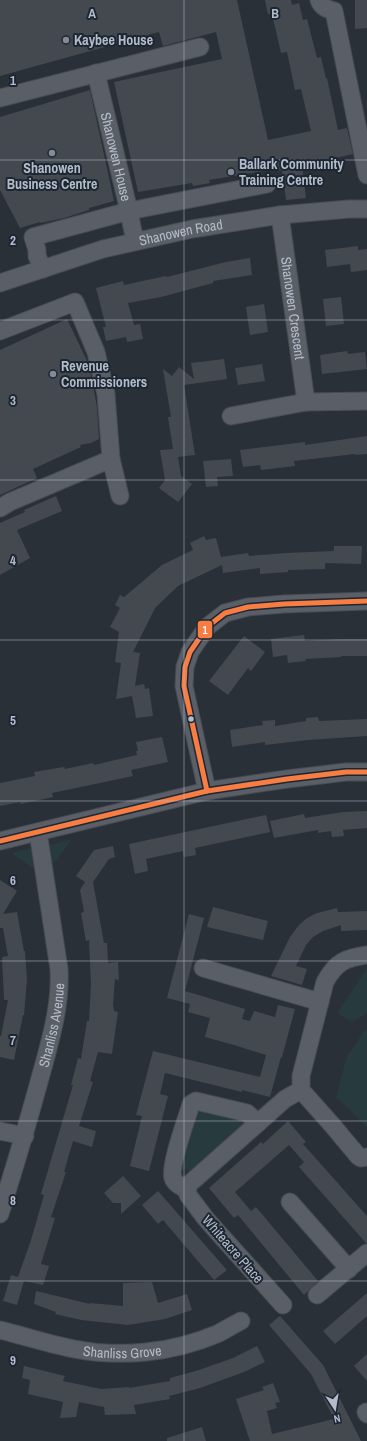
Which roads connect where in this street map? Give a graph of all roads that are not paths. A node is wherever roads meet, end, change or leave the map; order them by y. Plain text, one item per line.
1 (319, 0) edge
2 (200, 47) dead end
3 (96, 73) junction
4 (0, 98) edge
5 (367, 175) edge
6 (267, 184) dead end
7 (367, 209) edge
8 (129, 211) junction
9 (280, 215) junction
10 (136, 241) junction
11 (43, 269) junction
12 (0, 283) edge
13 (0, 331) edge
14 (306, 402) junction
15 (367, 402) edge
16 (231, 416) dead end
17 (111, 458) junction
18 (120, 496) dead end
19 (0, 508) edge
20 (367, 601) edge
21 (367, 772) edge
22 (207, 791) junction
23 (38, 832) junction
24 (0, 841) edge
25 (367, 956) edge
26 (203, 968) dead end
27 (320, 1002) junction
28 (301, 1090) junction
29 (258, 1123) junction
30 (0, 1131) edge
31 (25, 1136) junction
32 (367, 1157) edge
33 (187, 1190) junction
34 (290, 1202) dead end
35 (0, 1214) edge
36 (367, 1253) edge
37 (348, 1269) junction
38 (317, 1295) dead end
39 (283, 1305) dead end
40 (241, 1321) dead end
41 (0, 1330) edge

1 - 5 street
2 - 3 street
3 - 4 street
3 - 8 street, Shanowen House
6 - 8 street
7 - 9 street, Shanowen Road
8 - 10 street, Shanowen House
8 - 11 street
9 - 10 street, Shanowen Road
9 - 14 street, Shanowen Crescent
10 - 11 street, Shanowen Road
11 - 12 street, Shanowen Road
13 - 17 street
14 - 15 street
14 - 16 street
17 - 18 street
17 - 19 street
20 - 22 street
21 - 22 street
22 - 23 street
23 - 24 street
23 - 31 street, Shanliss Avenue
25 - 27 street
26 - 27 street
27 - 28 street
28 - 29 street
28 - 32 street
29 - 33 street
29 - 33 street, Whiteacre Place
30 - 31 street
31 - 35 street, Shanliss Avenue
33 - 39 street, Whiteacre Place
34 - 37 street
36 - 37 street
37 - 38 street
40 - 41 street, Shanliss Grove

